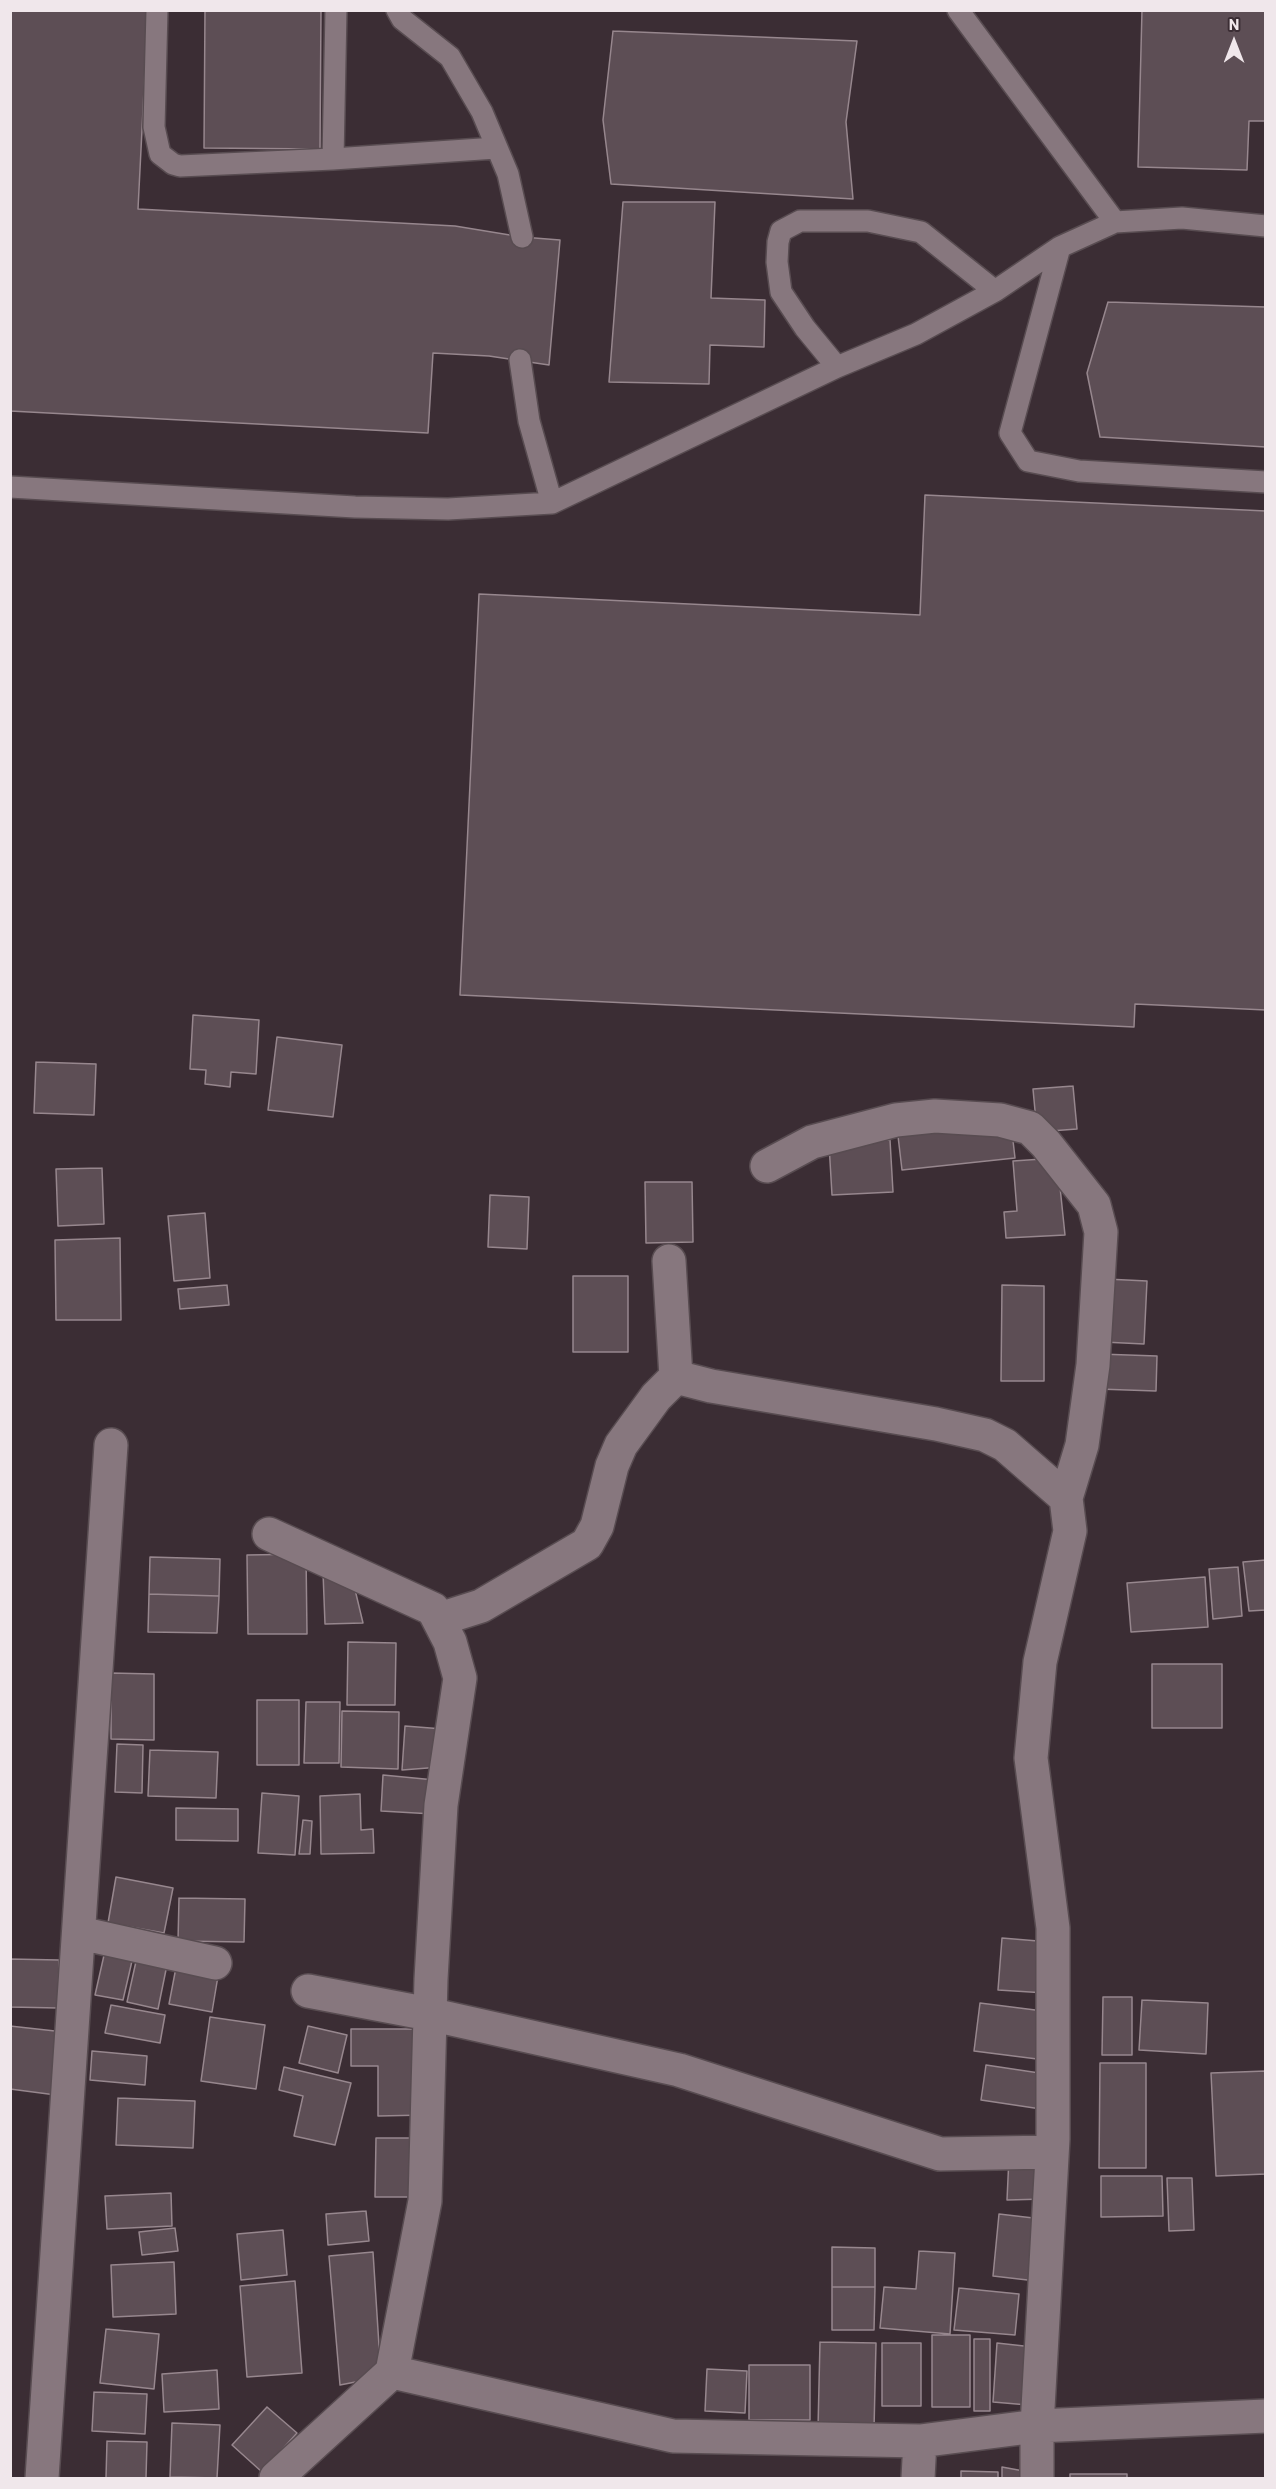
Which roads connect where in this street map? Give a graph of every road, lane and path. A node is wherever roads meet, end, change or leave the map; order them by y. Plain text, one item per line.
1 (157, 10) edge
2 (336, 10) edge
3 (397, 10) edge
4 (958, 10) edge
5 (496, 148) junction
6 (333, 159) junction
7 (1115, 222) junction
8 (1266, 226) edge
9 (522, 237) dead end
10 (1060, 247) junction
11 (995, 291) junction
12 (520, 360) dead end
13 (837, 367) junction
14 (1266, 482) edge
15 (10, 487) edge
16 (552, 503) junction
17 (767, 1166) dead end
18 (669, 1261) dead end
19 (676, 1377) junction
20 (111, 1445) dead end
21 (1066, 1498) junction
22 (269, 1534) dead end
23 (440, 1619) junction
24 (80, 1933) junction
25 (215, 1963) dead end
26 (308, 1991) dead end
27 (429, 2014) junction
28 (1052, 2152) junction
29 (392, 2372) junction
30 (1266, 2416) edge
31 (1037, 2426) junction
32 (920, 2441) junction
33 (42, 2478) edge
34 (276, 2478) edge
35 (918, 2478) edge
36 (1037, 2478) edge

1 - 6 lane
2 - 6 lane
3 - 5 lane
4 - 7 lane
5 - 6 lane
5 - 9 lane
7 - 8 lane
7 - 10 lane
10 - 11 lane
10 - 14 lane
11 - 13 lane
11 - 13 lane
12 - 16 lane
13 - 16 lane
15 - 16 lane
17 - 21 street
18 - 19 street
19 - 21 street
19 - 23 street
20 - 24 street
21 - 28 street
22 - 23 street
23 - 27 street
24 - 25 street
24 - 33 street
26 - 27 street
27 - 28 street
27 - 29 street
28 - 31 street
29 - 32 street
29 - 34 street
30 - 31 street
31 - 32 street
31 - 36 street
32 - 35 street

